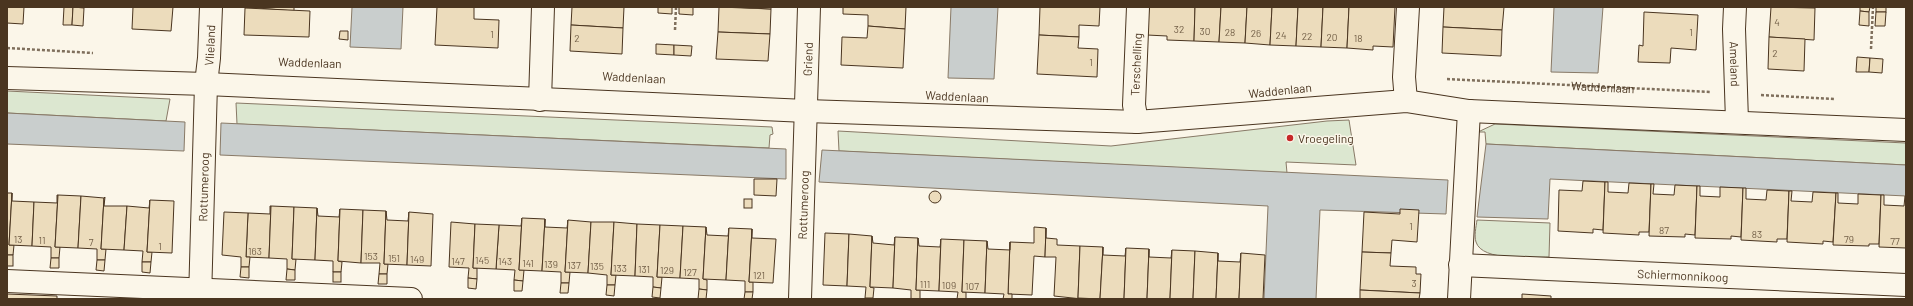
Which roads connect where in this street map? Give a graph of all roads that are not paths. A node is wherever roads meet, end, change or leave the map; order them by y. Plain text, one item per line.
1 (211, 7) edge
2 (543, 7) edge
3 (809, 7) edge
4 (1138, 7) edge
5 (1408, 7) edge
6 (1735, 7) edge
7 (7, 78) edge
8 (206, 84) junction
9 (540, 100) junction
10 (1406, 101) junction
11 (806, 111) junction
12 (1469, 111) junction
13 (1737, 121) junction
14 (1137, 122) junction
15 (1906, 130) edge
16 (1460, 265) junction
17 (7, 281) edge
18 (1906, 285) edge
19 (97, 292) edge
20 (200, 294) edge
21 (411, 299) edge
22 (800, 299) edge
23 (1459, 299) edge

1 - 8 street, Vlieland
2 - 9 street
3 - 11 street, Griend
4 - 14 street, Terschelling
5 - 10 street
6 - 13 street, Ameland
7 - 8 street, Waddenlaan
8 - 9 street, Waddenlaan
8 - 20 street, Rottumeroog
9 - 11 street, Waddenlaan
10 - 12 street, Waddenlaan
10 - 14 street, Waddenlaan
11 - 14 street, Waddenlaan
11 - 22 street, Rottumeroog
12 - 13 street, Waddenlaan
12 - 16 street
13 - 15 street, Waddenlaan
16 - 18 street, Schiermonnikoog
16 - 23 street
17 - 19 street
19 - 20 street
20 - 21 street

